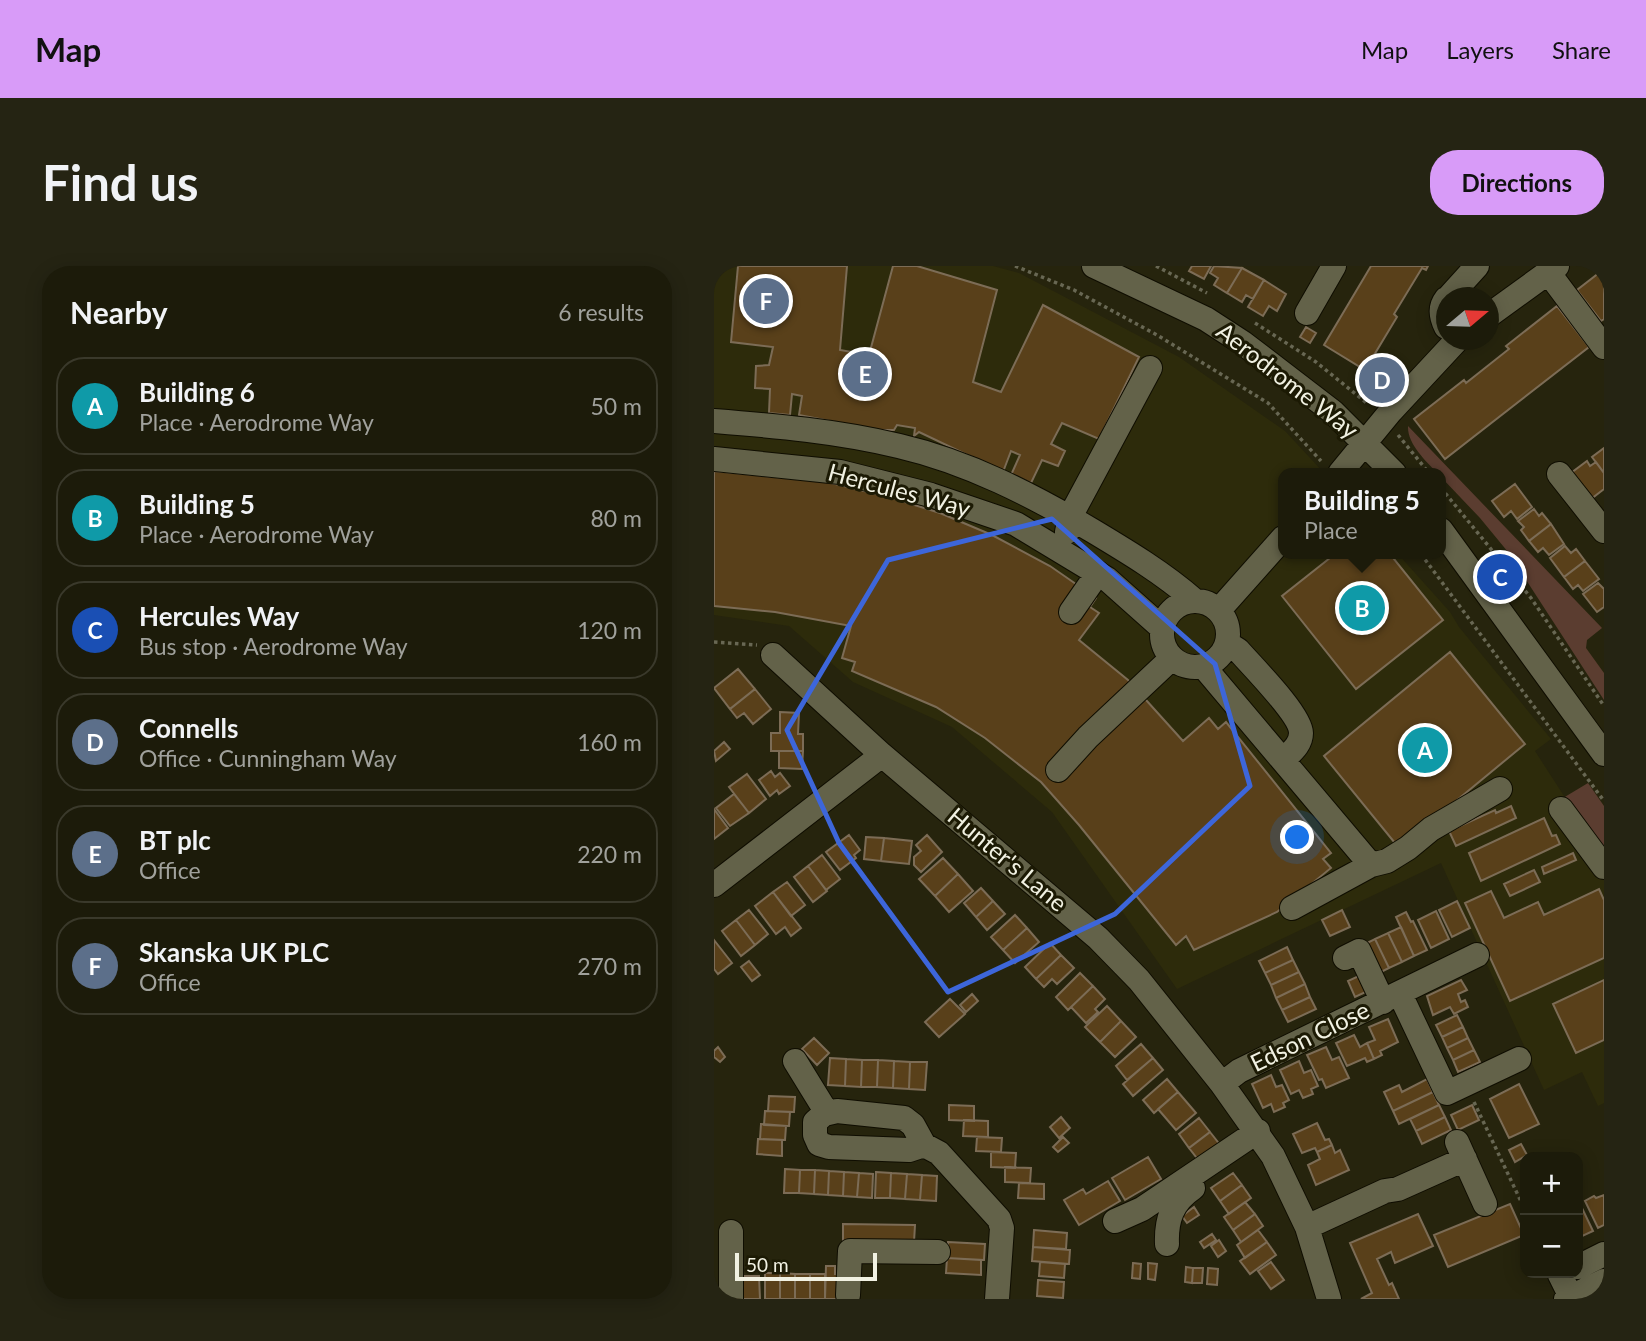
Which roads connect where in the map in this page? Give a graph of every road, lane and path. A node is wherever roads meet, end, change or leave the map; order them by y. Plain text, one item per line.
1 (1015, 266) edge
2 (1094, 266) edge
3 (1334, 266) edge
4 (1477, 266) edge
5 (1552, 269) edge
6 (1457, 287) edge
7 (1499, 309) edge
8 (1307, 313) dead end
9 (1604, 347) edge
10 (1442, 350) edge
11 (1150, 368) dead end
12 (714, 421) edge
13 (1367, 444) junction
14 (714, 459) edge
15 (1332, 468) edge
16 (1389, 468) edge
17 (1559, 474) dead end
18 (1446, 494) edge
19 (1070, 517) junction
20 (1603, 527) edge
21 (1446, 537) edge
22 (1278, 544) edge
23 (1074, 558) junction
24 (1425, 559) edge
25 (1098, 573) junction
26 (1194, 600) junction
27 (1219, 610) junction
28 (1072, 612) dead end
29 (1162, 628) junction
30 (714, 642) edge
31 (1227, 643) junction
32 (773, 655) joint
33 (1172, 658) junction
34 (1204, 667) junction
35 (1604, 706) edge
36 (1604, 754) edge
37 (882, 755) junction
38 (1283, 760) junction
39 (1058, 770) dead end
40 (1500, 789) dead end
41 (1604, 801) edge
42 (1561, 809) dead end
43 (1371, 865) junction
44 (1604, 867) edge
45 (714, 885) edge
46 (1292, 908) dead end
47 (1477, 955) dead end
48 (1345, 958) dead end
49 (1391, 998) junction
50 (1519, 1059) dead end
51 (795, 1061) dead end
52 (1222, 1084) junction
53 (1466, 1084) junction
54 (827, 1113) junction
55 (1262, 1138) junction
56 (925, 1145) junction
57 (1520, 1199) edge
58 (1485, 1204) dead end
59 (1115, 1221) dead end
60 (1307, 1227) junction
61 (731, 1231) dead end
62 (1167, 1244) dead end
63 (938, 1252) dead end
64 (1604, 1254) edge
65 (1583, 1264) edge
66 (1561, 1278) edge
67 (1604, 1280) edge
68 (848, 1295) dead end
69 (1569, 1298) edge
70 (732, 1299) edge
71 (997, 1299) edge
72 (1329, 1299) edge

1 - 15 path
2 - 13 street, Aerodrome Way
3 - 8 street
4 - 6 street
5 - 7 street
5 - 9 street
10 - 13 street
11 - 19 street
12 - 19 street, Hercules Way
13 - 15 street
13 - 16 street, Aerodrome Way
14 - 23 street, Hercules Way
17 - 20 street
18 - 35 path
19 - 23 street
19 - 26 street, Hercules Way
21 - 36 street
22 - 27 street
23 - 25 street, Hercules Way
24 - 41 path
25 - 28 street
25 - 29 street, Hercules Way
26 - 27 street, Hercules Way
26 - 29 street
27 - 31 street
29 - 33 street
30 - 32 path
31 - 34 street
31 - 38 street
32 - 37 street, Hunter's Lane
33 - 34 street
33 - 39 street
34 - 38 street
37 - 45 street
37 - 52 street, Hunter's Lane
38 - 43 street
40 - 43 street
42 - 44 street
43 - 46 street
47 - 49 street, Edson Close
48 - 49 street
49 - 52 street, Edson Close
49 - 53 street, Edson Close
50 - 53 street
51 - 54 street
52 - 55 street, Hunter's Lane
53 - 57 path
54 - 56 street
54 - 56 street
55 - 59 street
55 - 60 street, Hunter's Lane
55 - 62 street
56 - 71 street
58 - 60 street
60 - 72 street, Hunter's Lane
61 - 70 street
63 - 68 street
64 - 65 street
66 - 69 street
67 - 69 street

